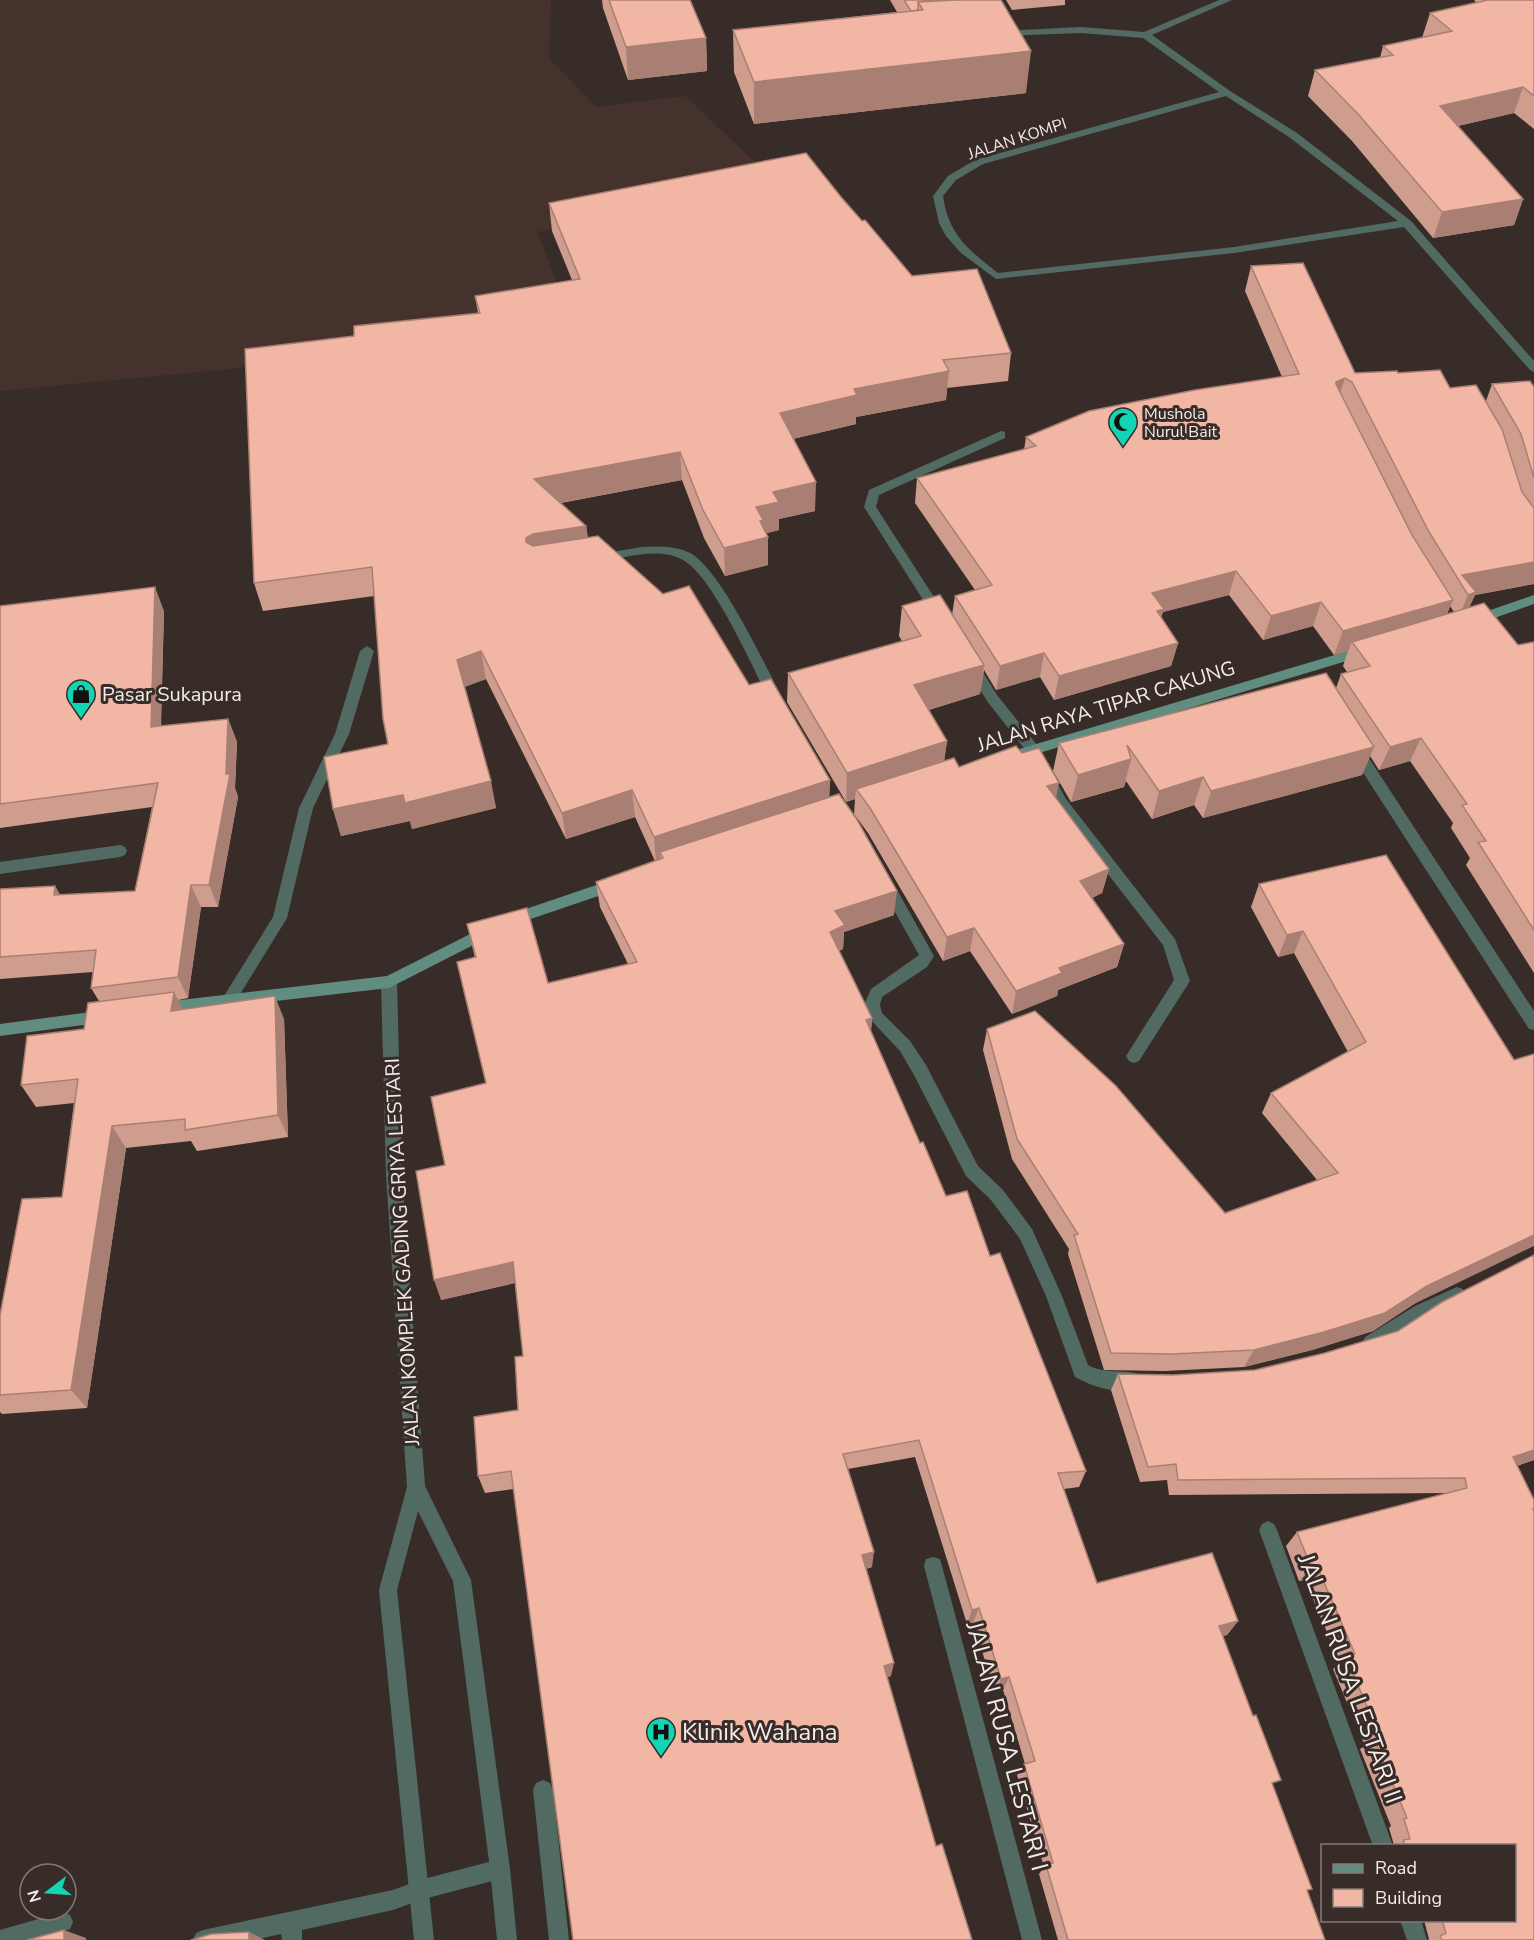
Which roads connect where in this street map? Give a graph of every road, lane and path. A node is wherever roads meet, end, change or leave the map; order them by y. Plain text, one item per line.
1 (1227, 0) edge
2 (995, 34) edge
3 (1145, 35) junction
4 (1227, 93) junction
5 (1407, 223) junction
6 (996, 276) junction
7 (975, 277) edge
8 (1534, 368) edge
9 (1001, 435) dead end
10 (584, 561) edge
11 (1534, 599) edge
12 (1464, 624) edge
13 (948, 628) edge
14 (961, 648) edge
15 (1375, 649) edge
16 (367, 651) dead end
17 (780, 707) edge
18 (1345, 734) edge
19 (1032, 749) junction
20 (987, 764) edge
21 (120, 851) dead end
22 (877, 867) edge
23 (0, 868) edge
24 (630, 880) edge
25 (389, 982) junction
26 (229, 1000) junction
27 (149, 1010) edge
28 (126, 1013) edge
29 (1534, 1024) edge
30 (0, 1030) edge
31 (1134, 1056) dead end
32 (1473, 1287) edge
33 (1357, 1347) edge
34 (1154, 1381) edge
35 (416, 1486) junction
36 (1268, 1530) dead end
37 (933, 1566) dead end
38 (543, 1790) dead end
39 (1383, 1844) edge
40 (500, 1869) junction
41 (420, 1890) junction
42 (63, 1922) dead end
43 (1411, 1922) edge
44 (292, 1931) edge
45 (0, 1940) edge
46 (203, 1940) edge
47 (424, 1940) edge
48 (507, 1940) edge
49 (559, 1940) edge
50 (1032, 1940) edge
51 (1417, 1940) edge

1 - 3 street
2 - 3 street
3 - 4 street
4 - 5 street
4 - 6 street, JALAN KOMPI
5 - 6 street
5 - 8 street
6 - 7 street
9 - 13 street
10 - 17 street
11 - 12 street
14 - 19 street
15 - 19 street, JALAN RAYA TIPAR CAKUNG
16 - 26 street
18 - 29 street
19 - 20 street, JALAN RAYA TIPAR CAKUNG
19 - 31 street
21 - 23 street
22 - 34 street
24 - 25 street
25 - 26 street
25 - 35 street, JALAN KOMPLEK GADING GRIYA LESTARI
26 - 27 street
28 - 30 street
32 - 33 street
35 - 40 street, JALAN KOMPLEK GADING GRIYA LESTARI
35 - 41 street, JALAN KOMPLEK GADING GRIYA LESTARI
36 - 39 street, JALAN RUSA LESTARI II
37 - 50 street, JALAN RUSA LESTARI I
38 - 49 street
40 - 41 street
40 - 48 street, JALAN KOMPLEK GADING GRIYA LESTARI
41 - 44 street
41 - 47 street, JALAN KOMPLEK GADING GRIYA LESTARI
42 - 45 street
43 - 51 street
44 - 46 street

